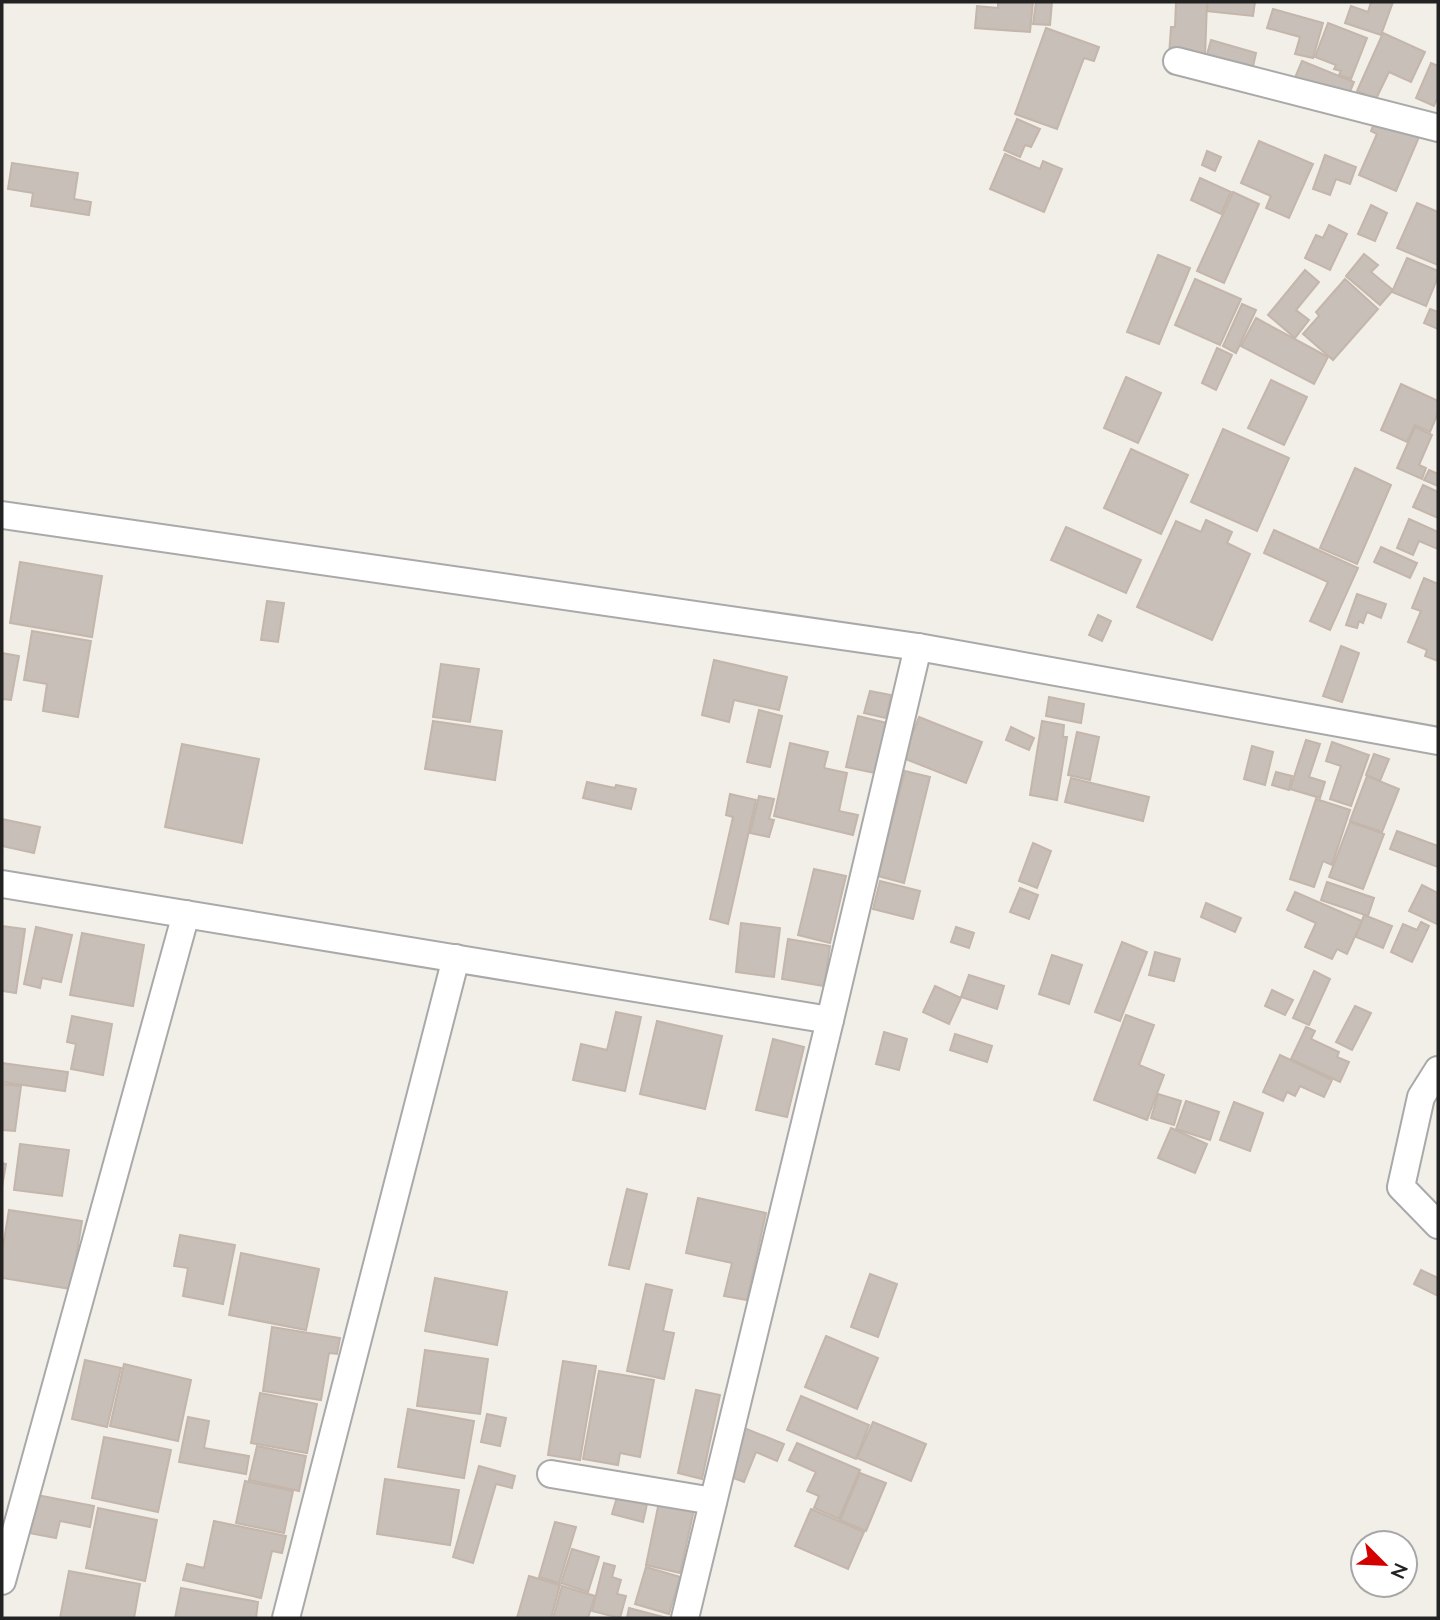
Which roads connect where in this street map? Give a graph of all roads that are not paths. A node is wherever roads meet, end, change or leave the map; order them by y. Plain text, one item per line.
1 (1177, 61) dead end
2 (1438, 128) edge
3 (2, 515) edge
4 (918, 648) junction
5 (1438, 741) edge
6 (2, 884) edge
7 (186, 914) junction
8 (456, 958) junction
9 (830, 1020) junction
10 (1438, 1070) edge
11 (1438, 1225) edge
12 (551, 1474) dead end
13 (713, 1501) junction
14 (2, 1581) edge
15 (286, 1618) edge
16 (685, 1618) edge

1 - 2 street
3 - 4 street
4 - 5 street
4 - 9 street
6 - 7 street
7 - 8 street
7 - 14 street
8 - 9 street
8 - 15 street
9 - 13 street
10 - 11 street
12 - 13 street
13 - 16 street

